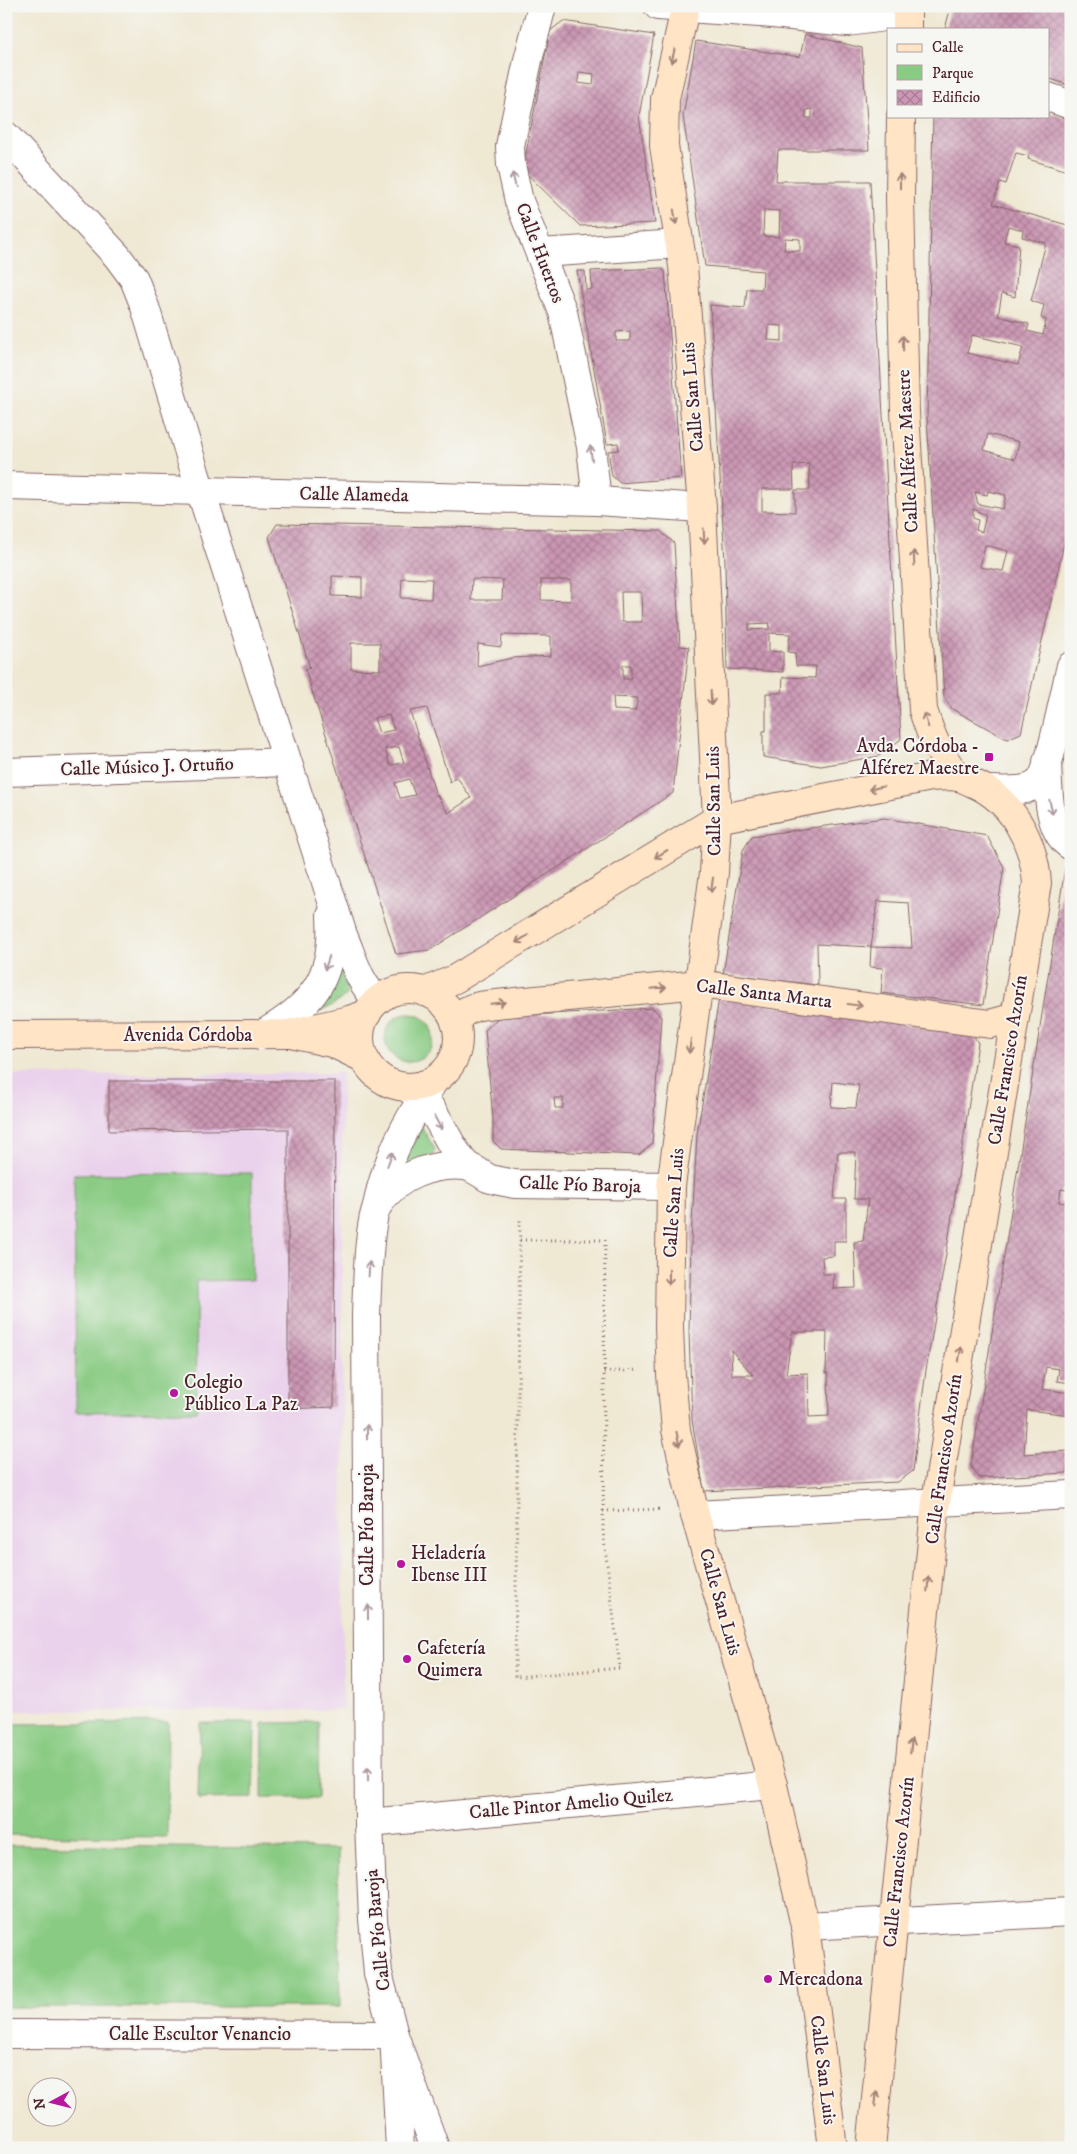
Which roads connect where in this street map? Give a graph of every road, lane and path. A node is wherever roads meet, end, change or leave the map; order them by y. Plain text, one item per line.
1 (542, 6) edge
2 (658, 6) edge
3 (906, 6) edge
4 (685, 9) junction
5 (783, 10) edge
6 (907, 28) edge
7 (1050, 98) edge
8 (1071, 104) edge
9 (902, 118) edge
10 (6, 136) edge
11 (679, 244) junction
12 (540, 253) junction
13 (6, 486) edge
14 (201, 492) junction
15 (597, 501) junction
16 (702, 508) junction
17 (1071, 666) edge
18 (287, 762) junction
19 (1047, 762) junction
20 (6, 772) edge
21 (958, 777) junction
22 (989, 790) junction
23 (717, 819) junction
24 (1071, 846) edge
25 (1071, 852) edge
26 (1036, 862) junction
27 (325, 880) junction
28 (698, 984) junction
29 (424, 992) junction
30 (372, 1007) junction
31 (1015, 1013) junction
32 (455, 1022) junction
33 (289, 1034) junction
34 (6, 1035) edge
35 (261, 1035) junction
36 (365, 1059) junction
37 (421, 1089) junction
38 (467, 1166) junction
39 (671, 1186) junction
40 (377, 1206) junction
41 (520, 1212) dead end
42 (520, 1240) junction
43 (648, 1369) dead end
44 (604, 1372) junction
45 (1071, 1495) edge
46 (936, 1501) junction
47 (669, 1509) dead end
48 (603, 1511) junction
49 (695, 1516) junction
50 (773, 1786) junction
51 (369, 1823) junction
52 (1071, 1912) edge
53 (893, 1922) junction
54 (805, 1926) junction
55 (6, 2034) edge
56 (394, 2035) junction
57 (400, 2148) edge
58 (435, 2148) edge
59 (833, 2148) edge
60 (871, 2148) edge

12 -> 1 street, Calle Huertos
2 - 4 street
3 - 5 street
3 - 6 main road
4 - 5 street
4 -> 11 main road, Calle San Luis
7 - 8 street
21 -> 9 main road, Calle Alférez Maestre
10 - 14 street
11 - 12 street
11 - 16 main road, Calle San Luis
15 -> 12 street, Calle Huertos
13 - 14 street, Calle Alameda
14 - 15 street, Calle Alameda
14 - 18 street
15 - 16 street, Calle Alameda
16 -> 23 main road, Calle San Luis
17 - 19 street
18 - 20 street, Calle Músico J. Ortuño
18 - 27 street
19 - 22 street
19 -> 24 street
21 - 22 main road
21 -> 23 main road
22 - 26 main road, Calle Francisco Azorín
23 -> 28 main road, Calle San Luis
23 -> 29 main road
25 - 26 street
26 - 31 main road, Calle Francisco Azorín
27 - 30 street
27 -> 35 street
28 -> 31 main road, Calle Santa Marta
32 -> 28 main road, Calle Santa Marta
28 -> 39 main road, Calle San Luis
29 - 30 main road
29 - 32 main road
30 - 33 main road, Avenida Córdoba
30 - 36 main road
46 -> 31 main road, Calle Francisco Azorín
32 - 37 main road
33 - 35 main road, Avenida Córdoba
33 - 36 main road
34 - 35 main road, Avenida Córdoba
36 - 37 main road
37 -> 38 street
40 -> 37 street, Calle Pío Baroja
38 - 39 street, Calle Pío Baroja
38 - 40 street
39 -> 49 main road, Calle San Luis
51 -> 40 street, Calle Pío Baroja
41 - 42 path
42 - 44 path
42 - 48 path
43 - 44 path
44 - 48 path
45 - 46 street
46 - 49 street
53 -> 46 main road, Calle Francisco Azorín
47 - 48 path
49 - 50 main road, Calle San Luis
50 - 51 street, Calle Pintor Amelio Quilez
50 - 54 main road, Calle San Luis
51 - 56 street, Calle Pío Baroja
52 - 53 street
53 - 54 street
60 -> 53 main road, Calle Francisco Azorín
54 - 59 main road, Calle San Luis
55 - 56 street, Calle Escultor Venancio
56 - 57 street
56 - 58 street, Calle Pío Baroja

